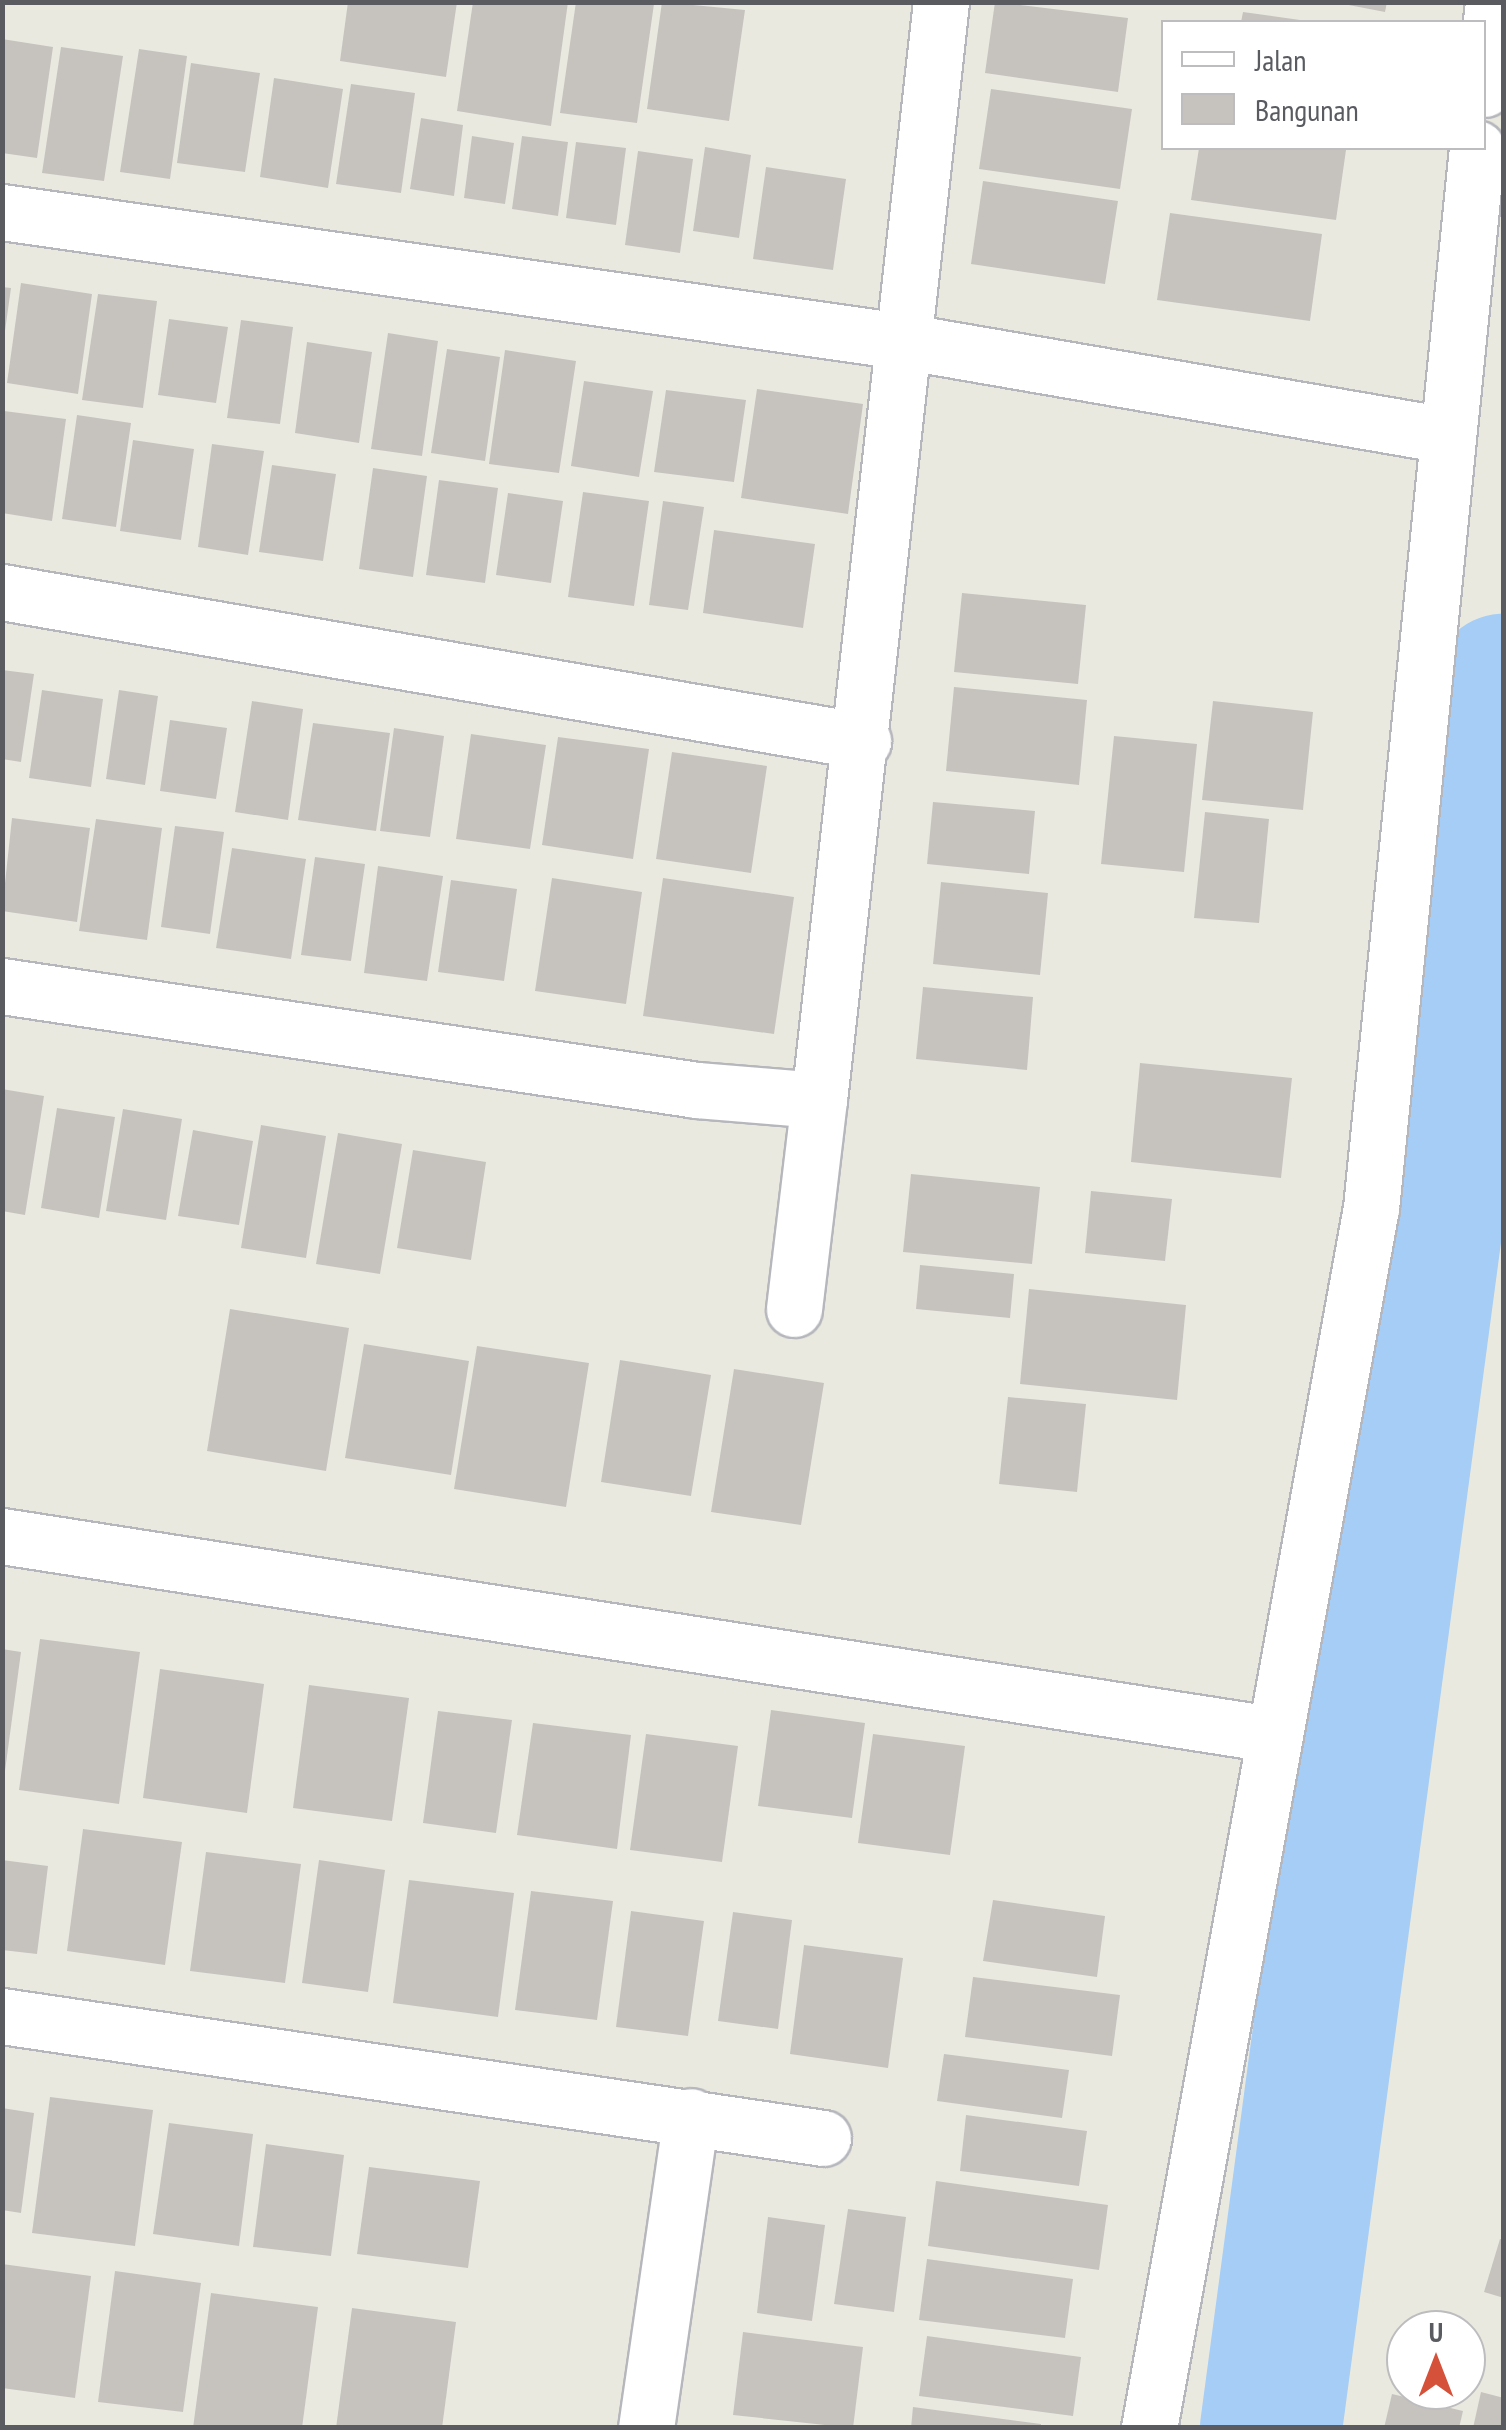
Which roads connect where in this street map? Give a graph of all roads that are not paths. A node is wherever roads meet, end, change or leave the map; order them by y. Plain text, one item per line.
1 (942, 2) edge
2 (1493, 2) edge
3 (1486, 70) edge
4 (1477, 150) edge
5 (2, 212) edge
6 (908, 342) junction
7 (1446, 435) junction
8 (2, 592) edge
9 (863, 741) junction
10 (2, 986) edge
11 (818, 1100) junction
12 (794, 1309) dead end
13 (2, 1536) edge
14 (1270, 1734) junction
15 (2, 2016) edge
16 (691, 2116) junction
17 (822, 2138) dead end
18 (646, 2428) edge
19 (1149, 2428) edge

1 - 6 street
2 - 3 street
4 - 7 street
5 - 6 street
6 - 7 street
6 - 9 street
7 - 14 street
8 - 9 street
9 - 11 street
10 - 11 street
11 - 12 street
13 - 14 street
14 - 19 street
15 - 16 street
16 - 17 street
16 - 18 street

